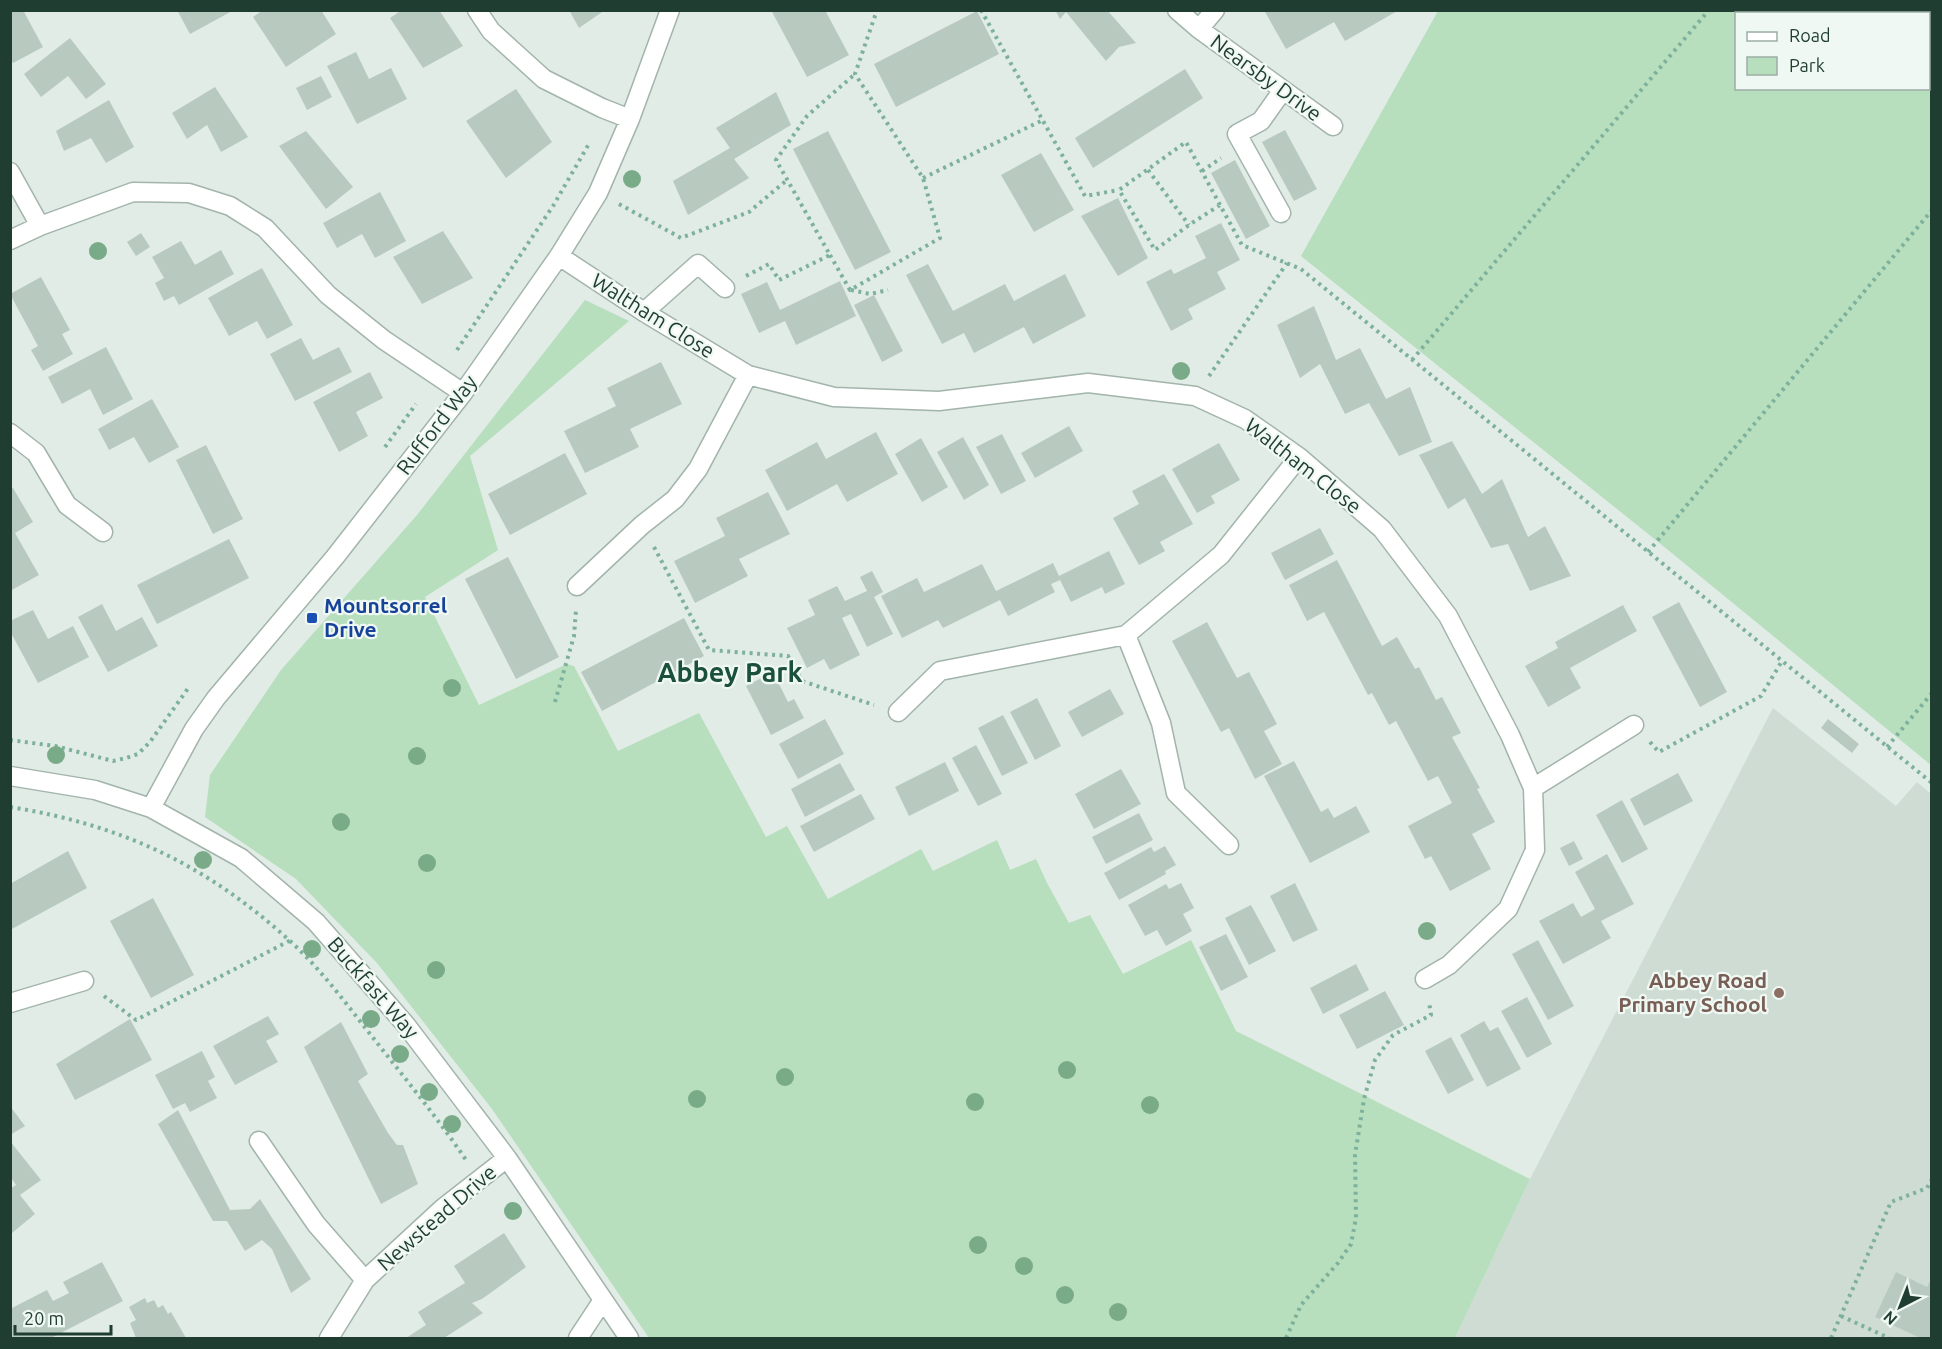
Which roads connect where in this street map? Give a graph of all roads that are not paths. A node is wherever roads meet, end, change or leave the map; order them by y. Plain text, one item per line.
1 (477, 10) edge
2 (670, 10) edge
3 (1177, 10) edge
4 (1215, 10) edge
5 (1199, 29) junction
6 (1282, 90) junction
7 (630, 118) junction
8 (1333, 126) dead end
9 (10, 172) edge
10 (1281, 213) dead end
11 (40, 226) junction
12 (10, 240) edge
13 (559, 256) junction
14 (725, 288) road end
15 (644, 312) junction
16 (747, 375) junction
17 (463, 393) junction
18 (10, 433) edge
19 (1299, 457) junction
20 (103, 532) dead end
21 (577, 586) road end
22 (1126, 635) junction
23 (898, 712) road end
24 (1634, 725) road end
25 (10, 776) edge
26 (1533, 789) junction
27 (151, 808) junction
28 (1229, 844) dead end
29 (1425, 979) road end
30 (84, 981) road end
31 (10, 1003) edge
32 (259, 1141) dead end
33 (507, 1158) junction
34 (365, 1280) junction
35 (603, 1300) junction
36 (329, 1338) edge
37 (578, 1338) edge
38 (629, 1338) edge

1 - 7 street
2 - 7 street, Rufford Way
3 - 5 street, Nearsby Drive
4 - 5 street, Nearsby Drive
5 - 6 street, Nearsby Drive
6 - 8 street, Nearsby Drive
6 - 10 street
7 - 13 street, Rufford Way
9 - 11 street
11 - 12 street
11 - 17 street
13 - 15 street, Waltham Close
13 - 17 street, Rufford Way
14 - 15 street
15 - 16 street, Waltham Close
16 - 19 street, Waltham Close
16 - 21 street
17 - 27 street, Rufford Way
18 - 20 street
19 - 22 street
19 - 26 street, Waltham Close
22 - 23 street
22 - 28 street
24 - 26 street
25 - 27 street, Buckfast Way
26 - 29 street, Waltham Close
27 - 33 street, Buckfast Way
30 - 31 street
32 - 34 street
33 - 34 street, Newstead Drive
33 - 35 street, Buckfast Way
34 - 36 street, Newstead Drive
35 - 37 street
35 - 38 street, Buckfast Way

